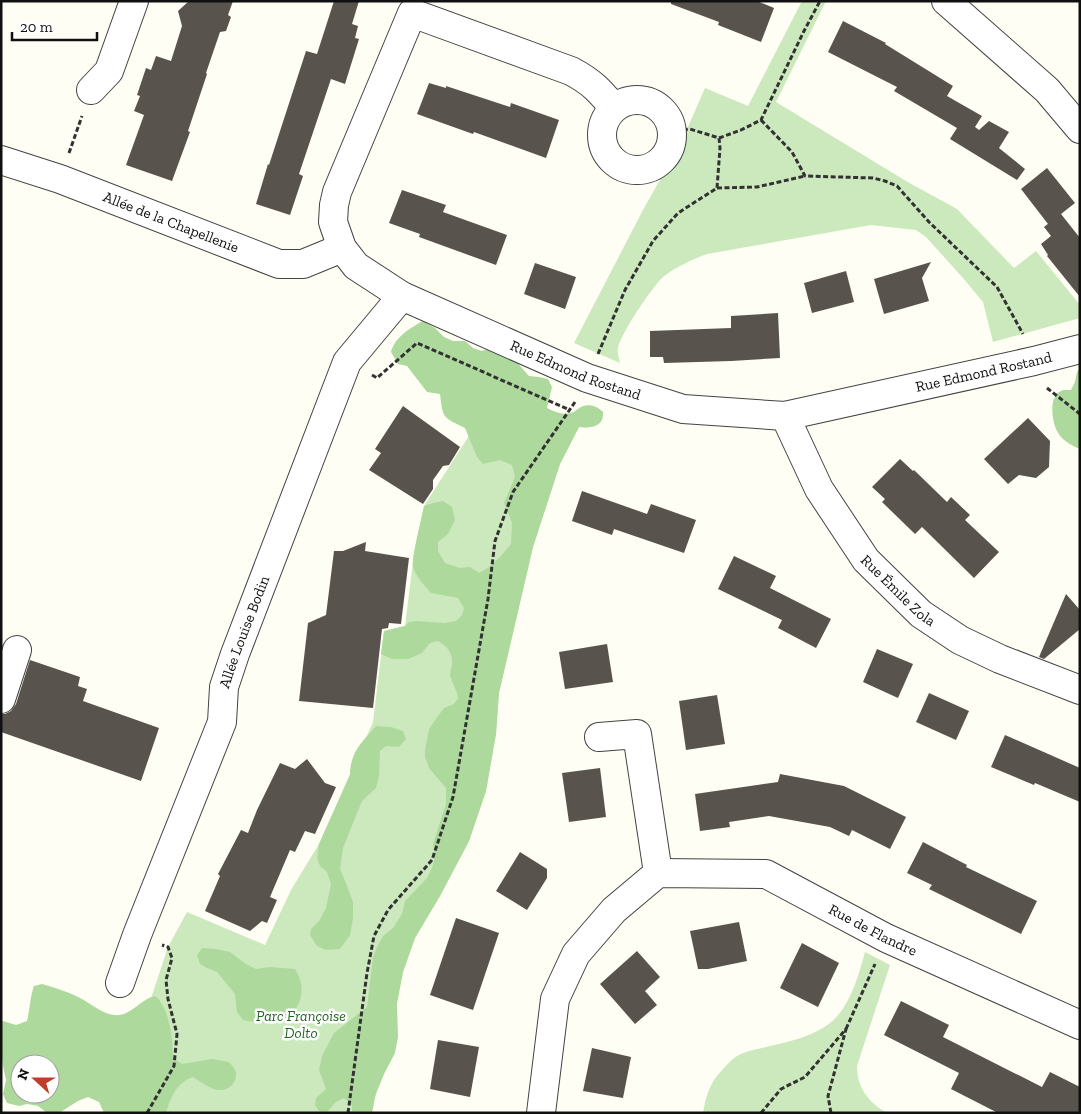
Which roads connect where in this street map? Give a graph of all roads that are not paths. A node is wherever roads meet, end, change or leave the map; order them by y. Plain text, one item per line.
1 (134, 1) edge
2 (946, 1) edge
3 (414, 7) edge
4 (91, 90) road end
5 (614, 108) junction
6 (1080, 129) edge
7 (1, 160) edge
8 (342, 248) junction
9 (402, 296) junction
10 (1080, 349) edge
11 (785, 416) junction
12 (17, 650) dead end
13 (1080, 690) edge
14 (1, 699) edge
15 (600, 737) dead end
16 (658, 873) junction
17 (120, 983) dead end
18 (1080, 1025) edge
19 (541, 1113) edge

1 - 4 street
2 - 6 street
3 - 5 street, Rue Edmond Rostand
3 - 8 street, Rue Edmond Rostand
5 - 5 street
7 - 8 street, Allée de la Chapellenie
8 - 9 street, Rue Edmond Rostand
9 - 11 street, Rue Edmond Rostand
9 - 17 street, Allée Louise Bodin
10 - 11 street, Rue Edmond Rostand
11 - 13 street, Rue Émile Zola
12 - 14 street
15 - 16 street
16 - 18 street, Rue de Flandre
16 - 19 street

